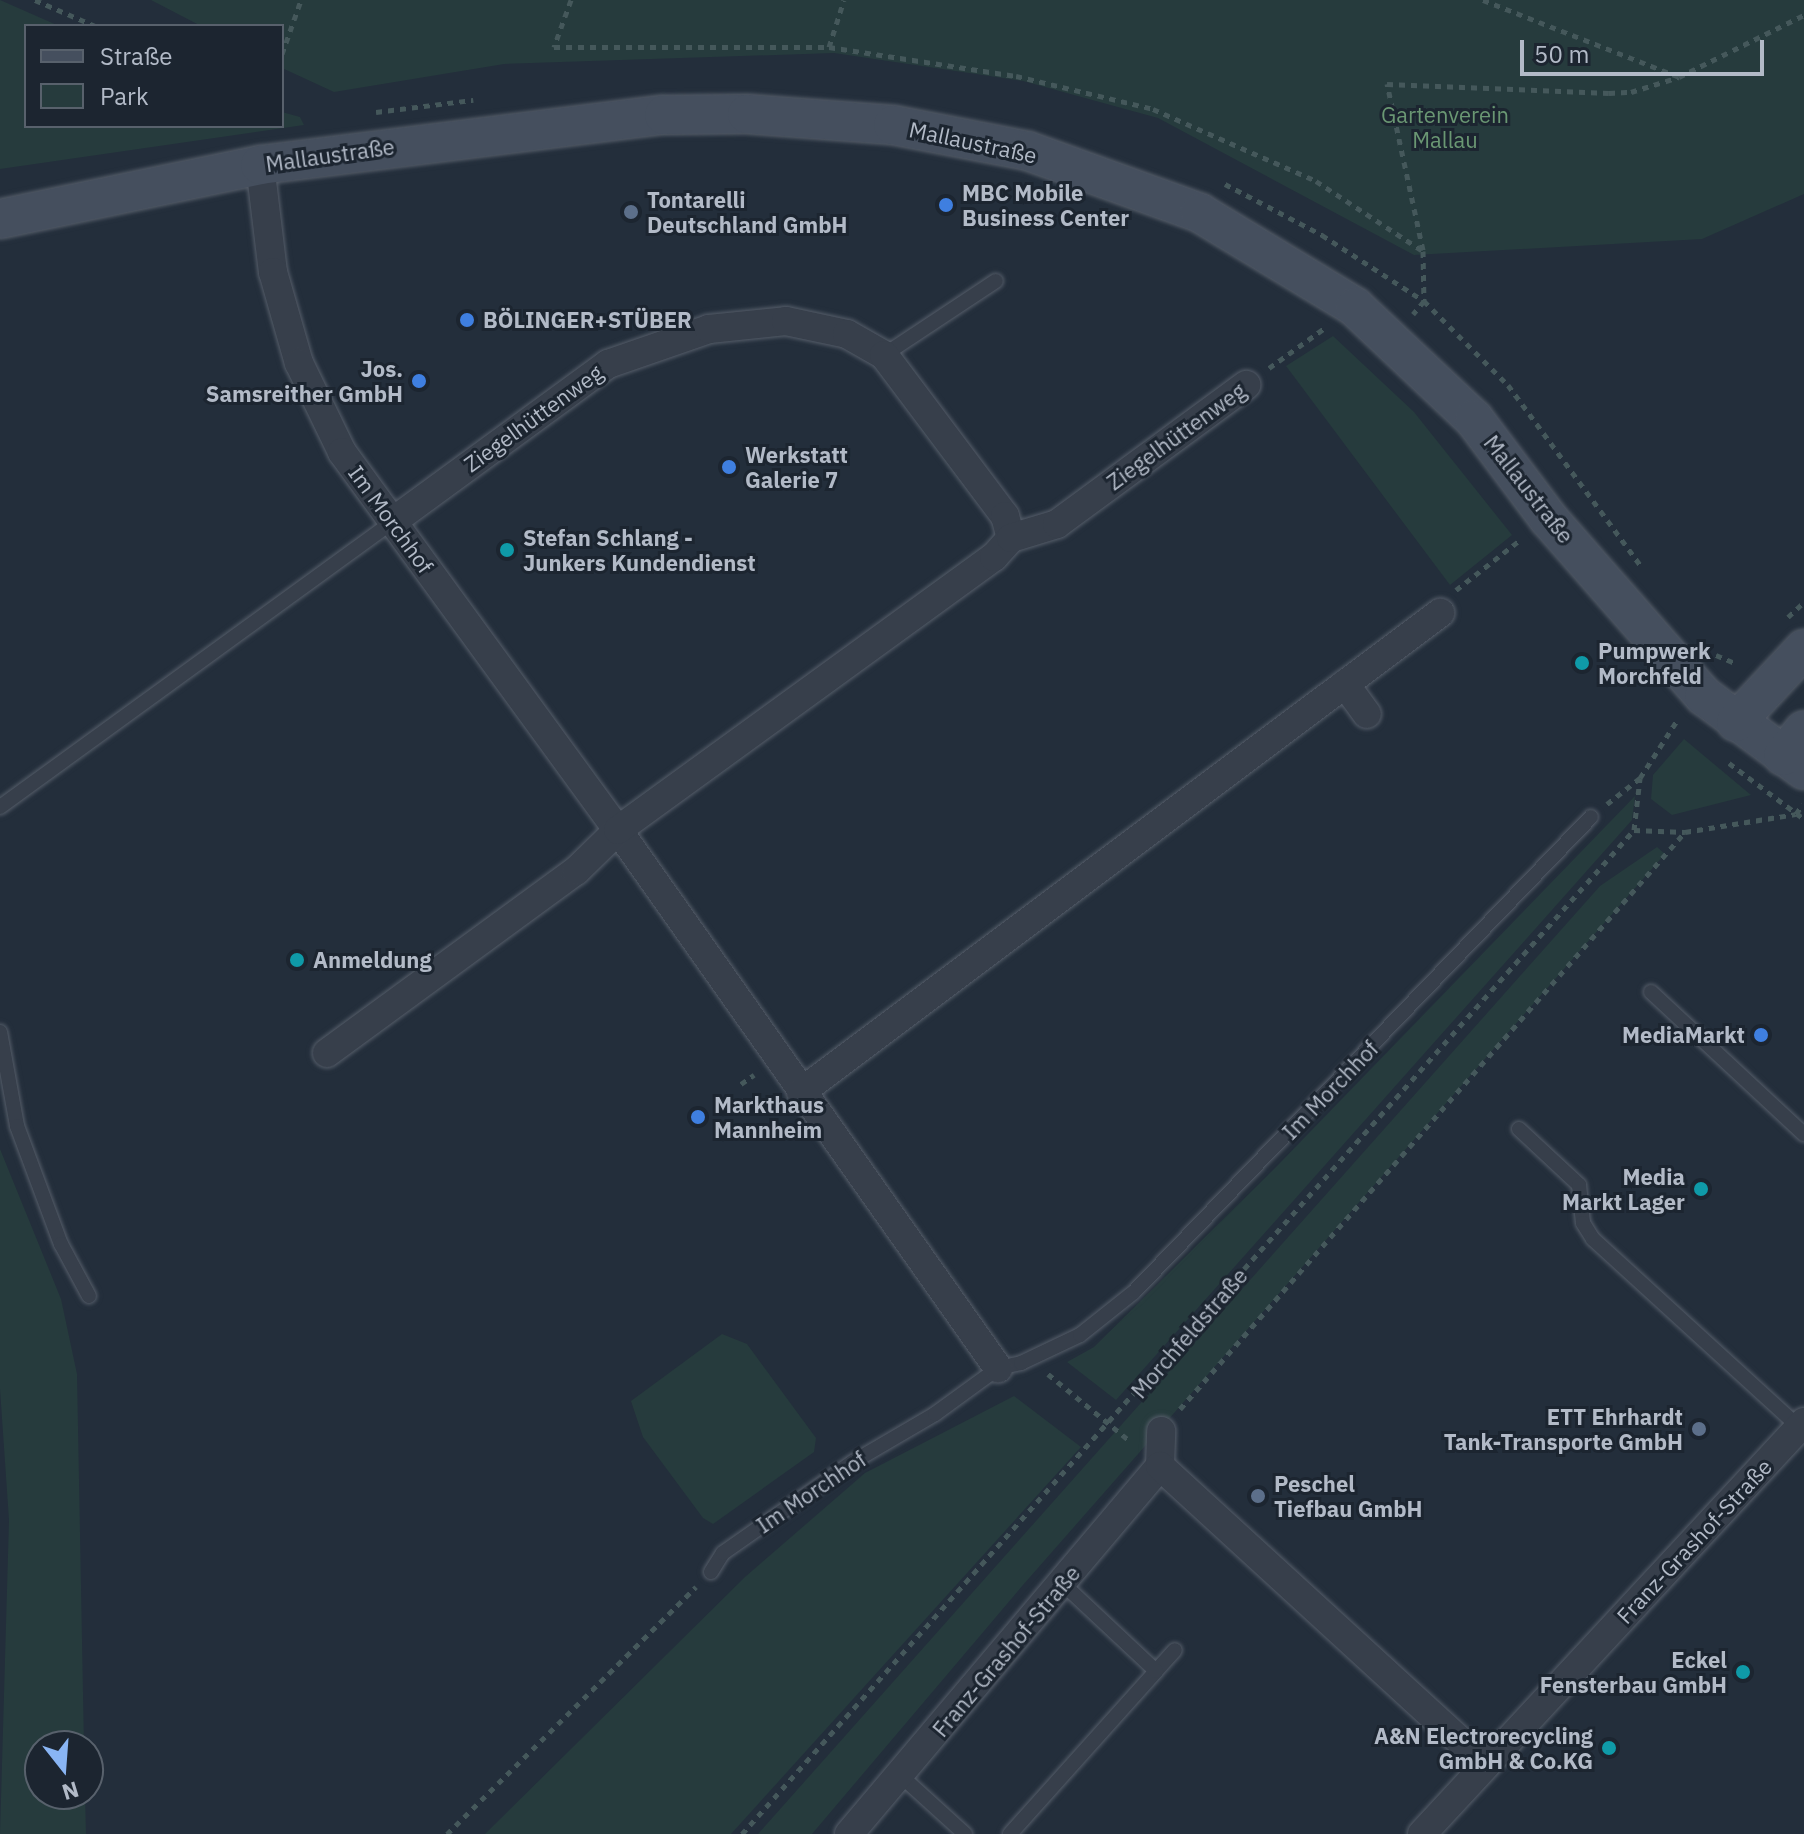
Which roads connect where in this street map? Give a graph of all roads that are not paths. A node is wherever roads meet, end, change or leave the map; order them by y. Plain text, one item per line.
1 (260, 165) junction
2 (0, 219) edge
3 (996, 281) dead end
4 (884, 355) junction
5 (1246, 385) road end
6 (392, 522) junction
7 (1011, 538) junction
8 (1440, 613) road end
9 (1804, 649) edge
10 (1345, 684) junction
11 (1367, 714) dead end
12 (1736, 722) junction
13 (1797, 752) edge
14 (0, 807) edge
15 (1591, 817) road end
16 (618, 830) junction
17 (1651, 992) dead end
18 (0, 1032) edge
19 (327, 1053) dead end
20 (801, 1092) junction
21 (1519, 1129) dead end
22 (1804, 1134) edge
23 (89, 1296) dead end
24 (998, 1368) junction
25 (1801, 1425) edge
26 (1161, 1431) road end
27 (1160, 1466) junction
28 (711, 1572) road end
29 (1063, 1584) junction
30 (1175, 1650) dead end
31 (1156, 1671) junction
32 (1486, 1765) junction
33 (900, 1775) junction
34 (849, 1834) edge
35 (965, 1834) edge
36 (1010, 1834) edge
37 (1422, 1834) edge

1 - 2 main road, Mallaustraße
1 - 6 street, Im Morchhof
1 - 12 main road, Mallaustraße
3 - 4 lane
4 - 6 street, Ziegelhüttenweg
4 - 7 street, Ziegelhüttenweg
5 - 7 street, Ziegelhüttenweg
6 - 14 lane
6 - 16 street, Im Morchhof
7 - 16 street, Ziegelhüttenweg
8 - 10 street
9 - 12 main road
10 - 11 street
10 - 20 street
12 - 13 main road, Mallaustraße
15 - 24 lane, Im Morchhof
16 - 19 street
16 - 20 street, Im Morchhof
17 - 22 lane
18 - 23 lane
20 - 24 street, Im Morchhof
21 - 25 lane
24 - 28 lane, Im Morchhof
25 - 32 street, Franz-Grashof-Straße
26 - 27 street
27 - 29 street, Franz-Grashof-Straße
27 - 32 street
29 - 31 lane
29 - 33 street, Franz-Grashof-Straße
30 - 31 lane
31 - 36 lane
32 - 37 street, Franz-Grashof-Straße
33 - 34 street, Franz-Grashof-Straße
33 - 35 lane

